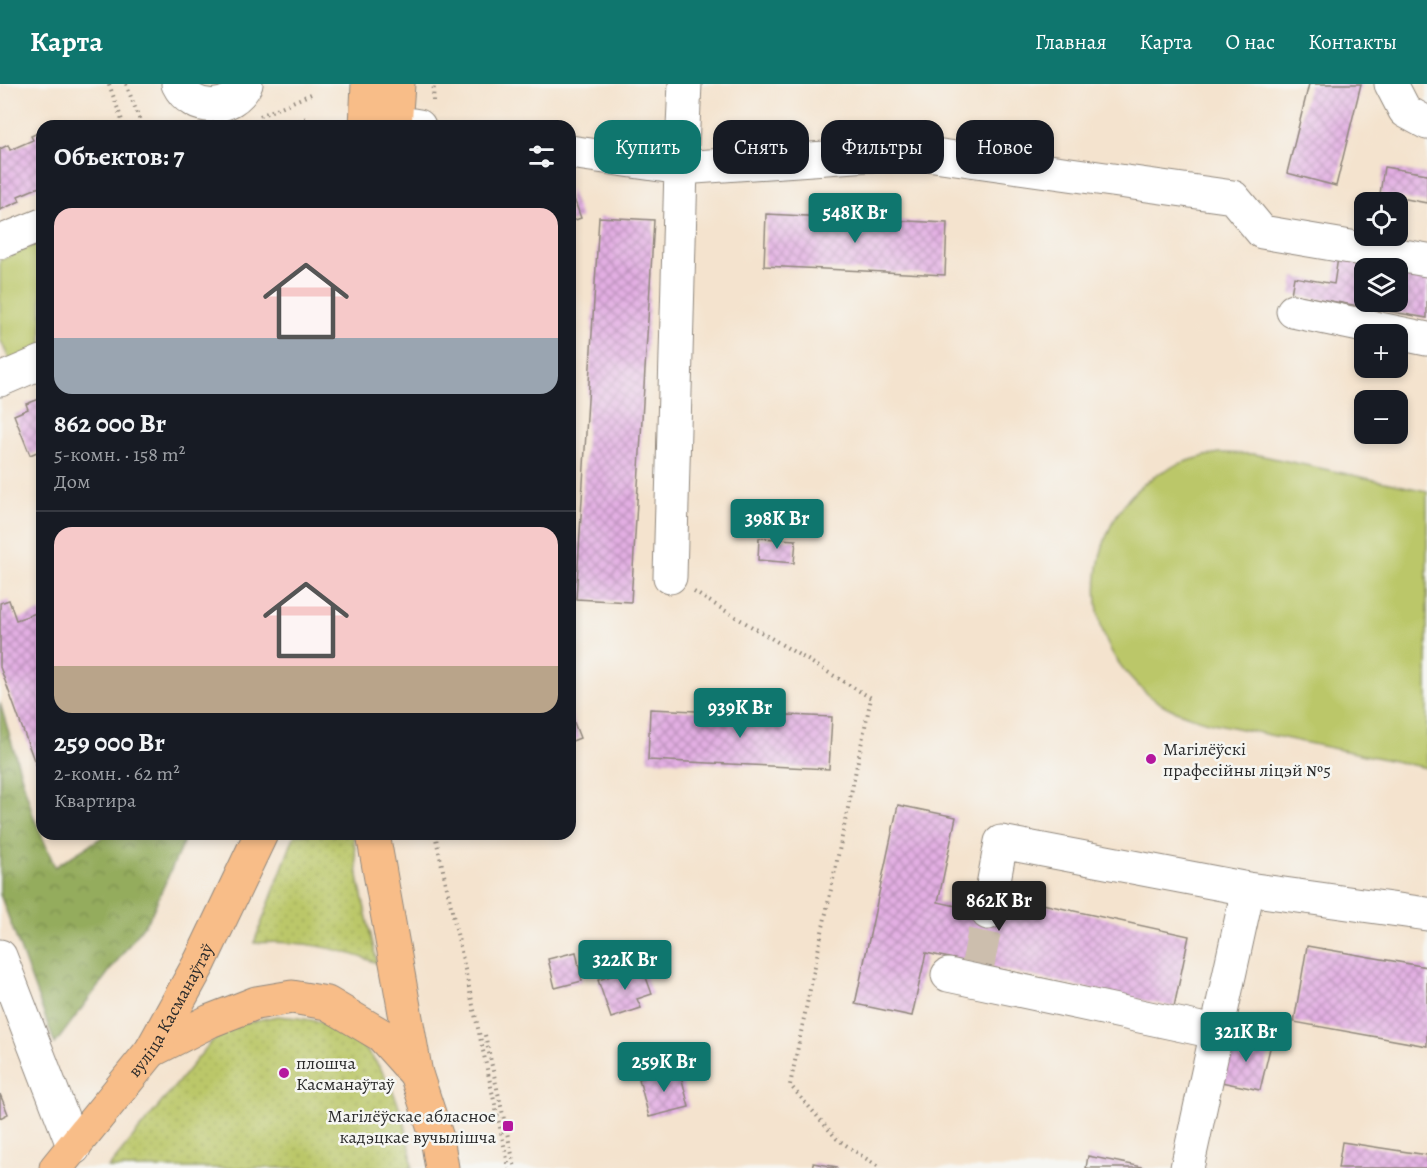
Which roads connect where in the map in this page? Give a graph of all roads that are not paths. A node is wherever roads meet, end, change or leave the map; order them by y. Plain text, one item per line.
1 (178, 84) edge
2 (246, 84) edge
3 (368, 84) edge
4 (398, 84) edge
5 (685, 84) edge
6 (1391, 84) edge
7 (386, 120) edge
8 (389, 120) edge
9 (683, 120) edge
10 (1427, 123) edge
11 (576, 153) edge
12 (594, 155) edge
13 (701, 167) edge
14 (681, 174) edge
15 (36, 227) edge
16 (0, 242) edge
17 (1427, 260) edge
18 (1293, 311) dead end
19 (1427, 339) edge
20 (36, 365) edge
21 (0, 380) edge
22 (670, 577) road end
23 (258, 840) edge
24 (374, 840) edge
25 (1248, 889) junction
26 (988, 913) tunnel mouth
27 (1427, 914) edge
28 (0, 956) edge
29 (967, 973) dead end
30 (1215, 1032) junction
31 (151, 1051) junction
32 (416, 1074) junction
33 (65, 1158) edge
34 (442, 1168) edge
35 (1187, 1168) edge

1 - 2 street
3 - 7 main road
4 - 8 main road
5 - 9 street
6 - 10 street
11 - 12 street
13 - 17 street
14 - 22 street
15 - 16 street
18 - 19 street
20 - 21 street
23 - 31 main road, вуліца Касманаўтаў
24 - 32 main road
25 - 26 street
25 - 27 street
25 - 30 street
28 - 33 street
29 - 30 street
30 - 35 street
31 - 32 main road
31 - 33 main road, вуліца Касманаўтаў
32 - 34 main road

